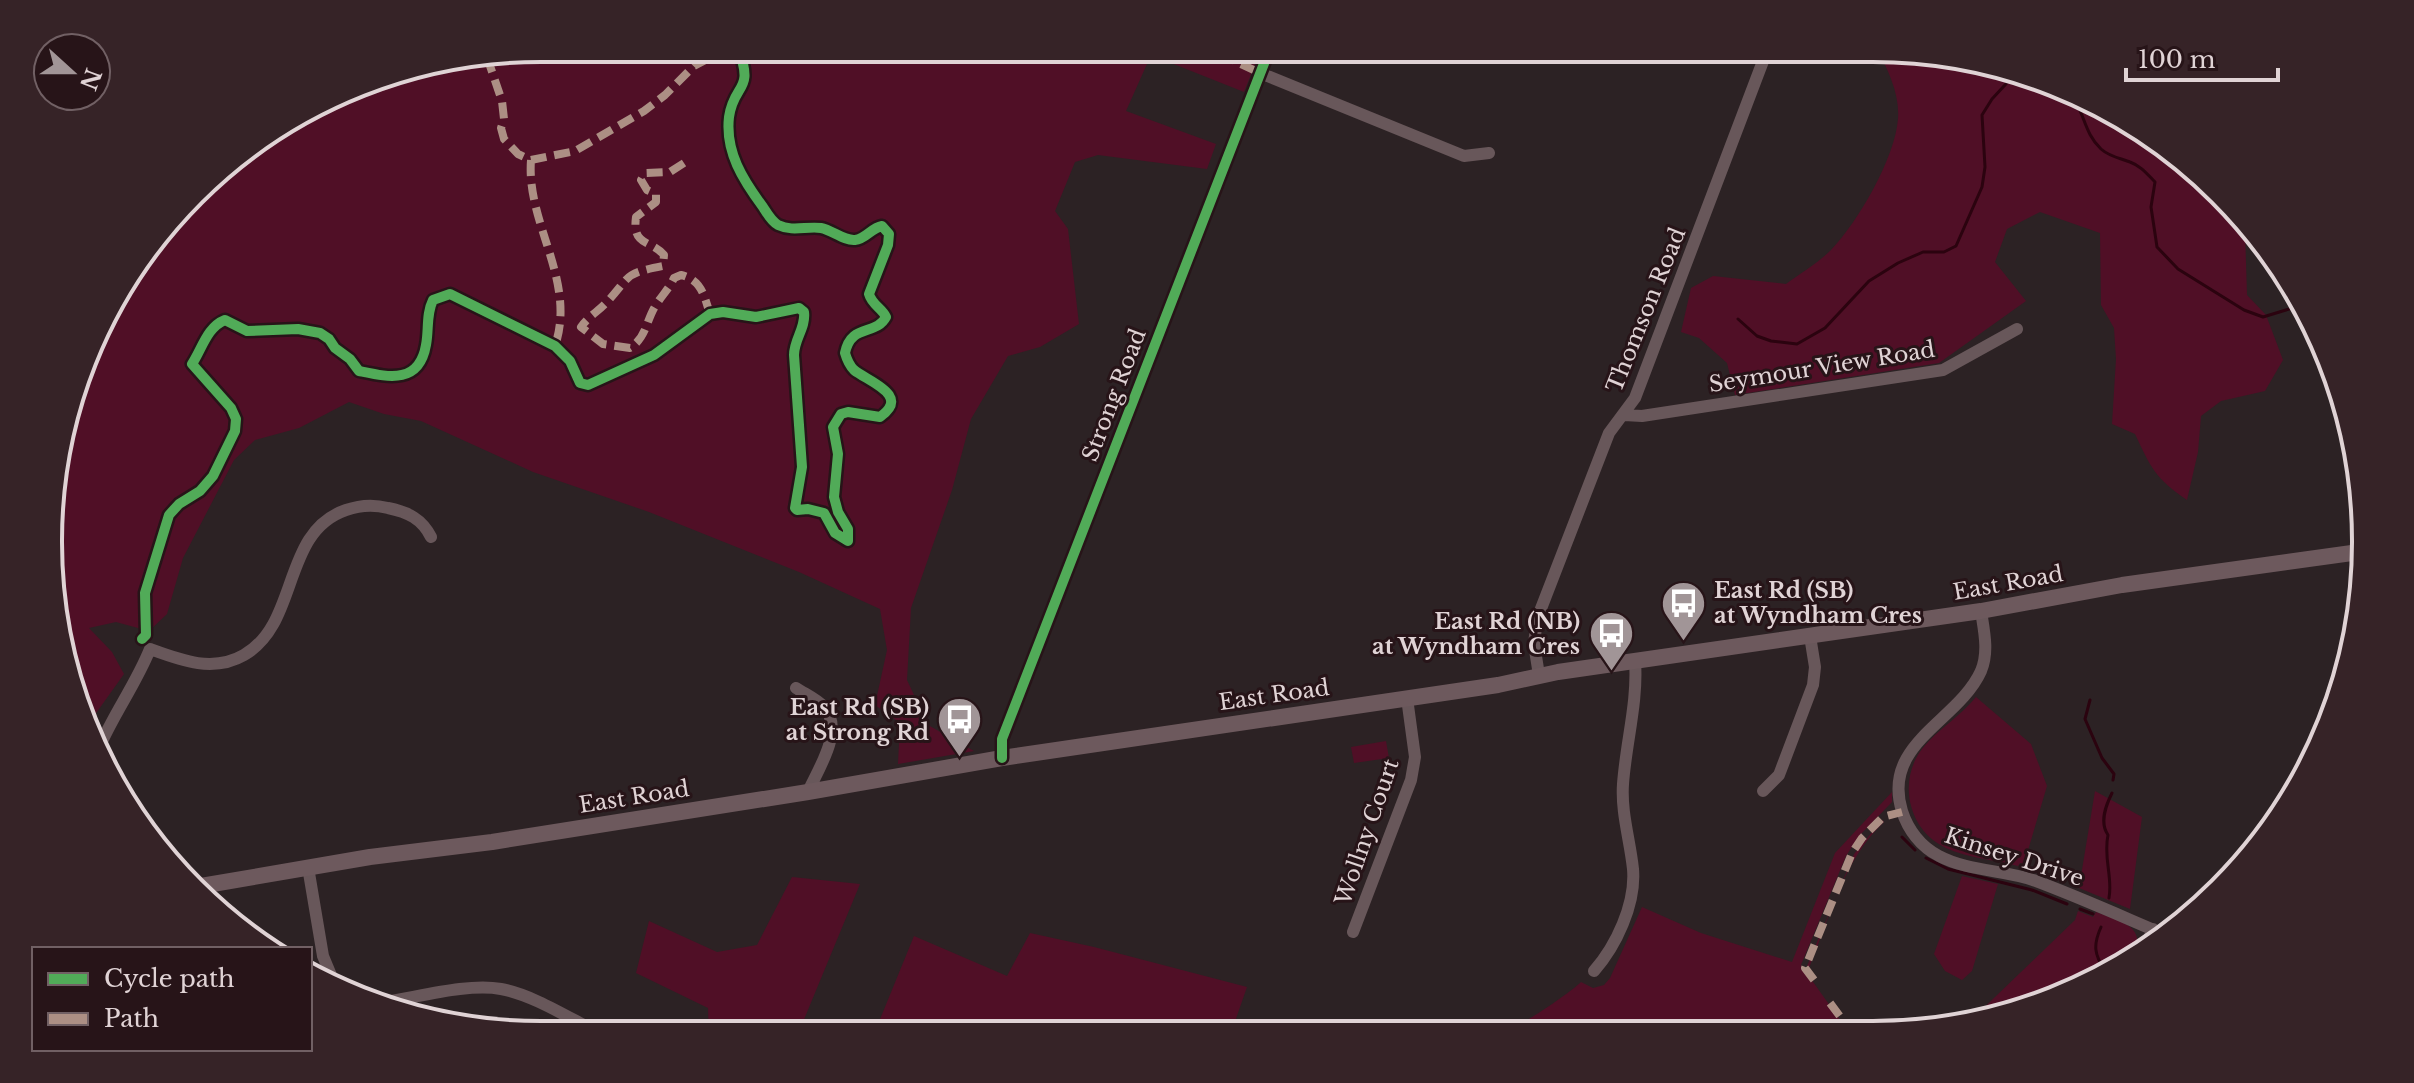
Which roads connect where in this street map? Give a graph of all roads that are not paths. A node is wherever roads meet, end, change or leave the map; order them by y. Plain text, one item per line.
1 (1264, 62) edge
2 (1763, 62) edge
3 (1260, 73) junction
4 (1489, 153) dead end
5 (2017, 329) dead end
6 (1624, 415) junction
7 (431, 537) dead end
8 (2352, 553) edge
9 (1981, 611) junction
10 (1810, 636) junction
11 (1635, 661) junction
12 (1539, 675) junction
13 (796, 688) dead end
14 (1407, 698) junction
15 (104, 738) edge
16 (1002, 758) junction
17 (1763, 791) dead end
18 (808, 792) junction
19 (308, 867) junction
20 (206, 885) edge
21 (2153, 929) edge
22 (1353, 932) dead end
23 (1594, 971) dead end
24 (330, 972) edge
25 (400, 1000) edge
26 (574, 1021) edge

1 - 3 street, Strong Road
2 - 6 street, Thomson Road
3 - 4 street
3 - 16 street, Strong Road
5 - 6 street, Seymour View Road
6 - 12 street, Thomson Road
7 - 15 street
8 - 9 main road, East Road
9 - 10 main road, East Road
9 - 21 street, Kinsey Drive
10 - 11 main road, East Road
10 - 17 street
11 - 12 main road, East Road
11 - 23 street
12 - 14 main road, East Road
13 - 18 street
14 - 16 main road, East Road
14 - 22 street, Wollny Court
16 - 18 main road, East Road
18 - 19 main road, East Road
19 - 20 main road, East Road
19 - 24 street
25 - 26 street

